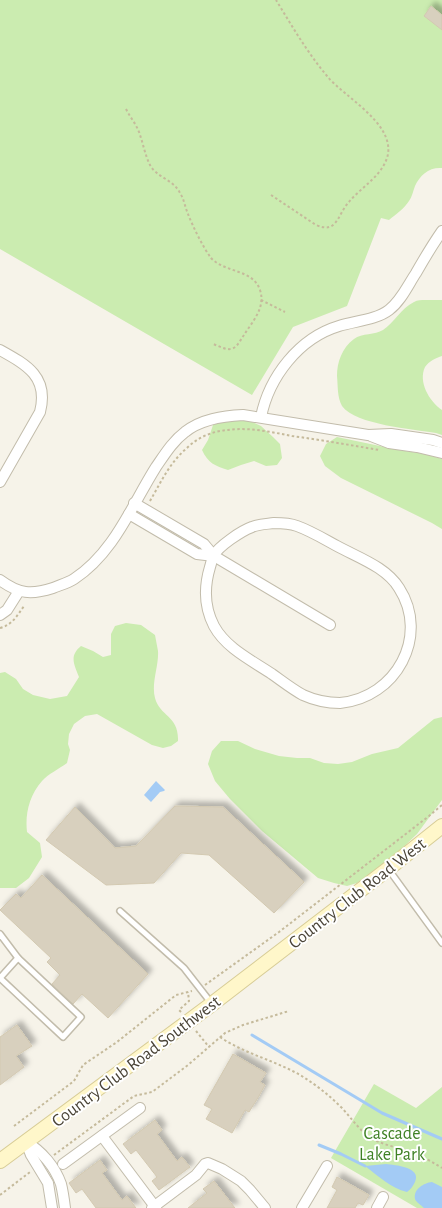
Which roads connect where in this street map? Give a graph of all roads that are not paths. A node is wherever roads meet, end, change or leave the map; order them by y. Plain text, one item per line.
1 (442, 231) edge
2 (0, 350) edge
3 (261, 417) junction
4 (368, 435) junction
5 (442, 443) edge
6 (442, 453) edge
7 (0, 482) edge
8 (134, 503) junction
9 (129, 514) junction
10 (214, 556) junction
11 (0, 580) edge
12 (19, 592) junction
13 (0, 615) edge
14 (330, 625) dead end
15 (442, 826) edge
16 (388, 870) junction
17 (120, 911) dead end
18 (0, 934) edge
19 (442, 943) edge
20 (18, 958) junction
21 (271, 959) joint
22 (212, 1004) junction
23 (140, 1108) dead end
24 (102, 1136) junction
25 (26, 1142) junction
26 (0, 1161) edge
27 (64, 1164) dead end
28 (326, 1166) dead end
29 (384, 1197) dead end
30 (65, 1206) edge
31 (52, 1207) edge
32 (154, 1207) edge
33 (265, 1208) edge
34 (302, 1208) edge
35 (377, 1208) edge

1 - 3 street
2 - 7 street
3 - 4 street
3 - 8 street
4 - 5 street
4 - 6 street
8 - 9 street
8 - 10 street
9 - 10 street
9 - 12 street
10 - 10 street
10 - 14 street
11 - 12 street
12 - 13 street
15 - 16 main road, Country Club Road West
16 - 19 lane
16 - 21 main road, Country Club Road West
17 - 22 lane
18 - 20 lane
20 - 20 lane
21 - 22 main road, Country Club Road Southwest
22 - 25 main road, Country Club Road Southwest
23 - 24 street
24 - 27 street
24 - 32 street
25 - 26 main road, Country Club Road Southwest
25 - 30 street
25 - 31 street
28 - 34 street
29 - 35 street
30 - 31 street
32 - 33 street

